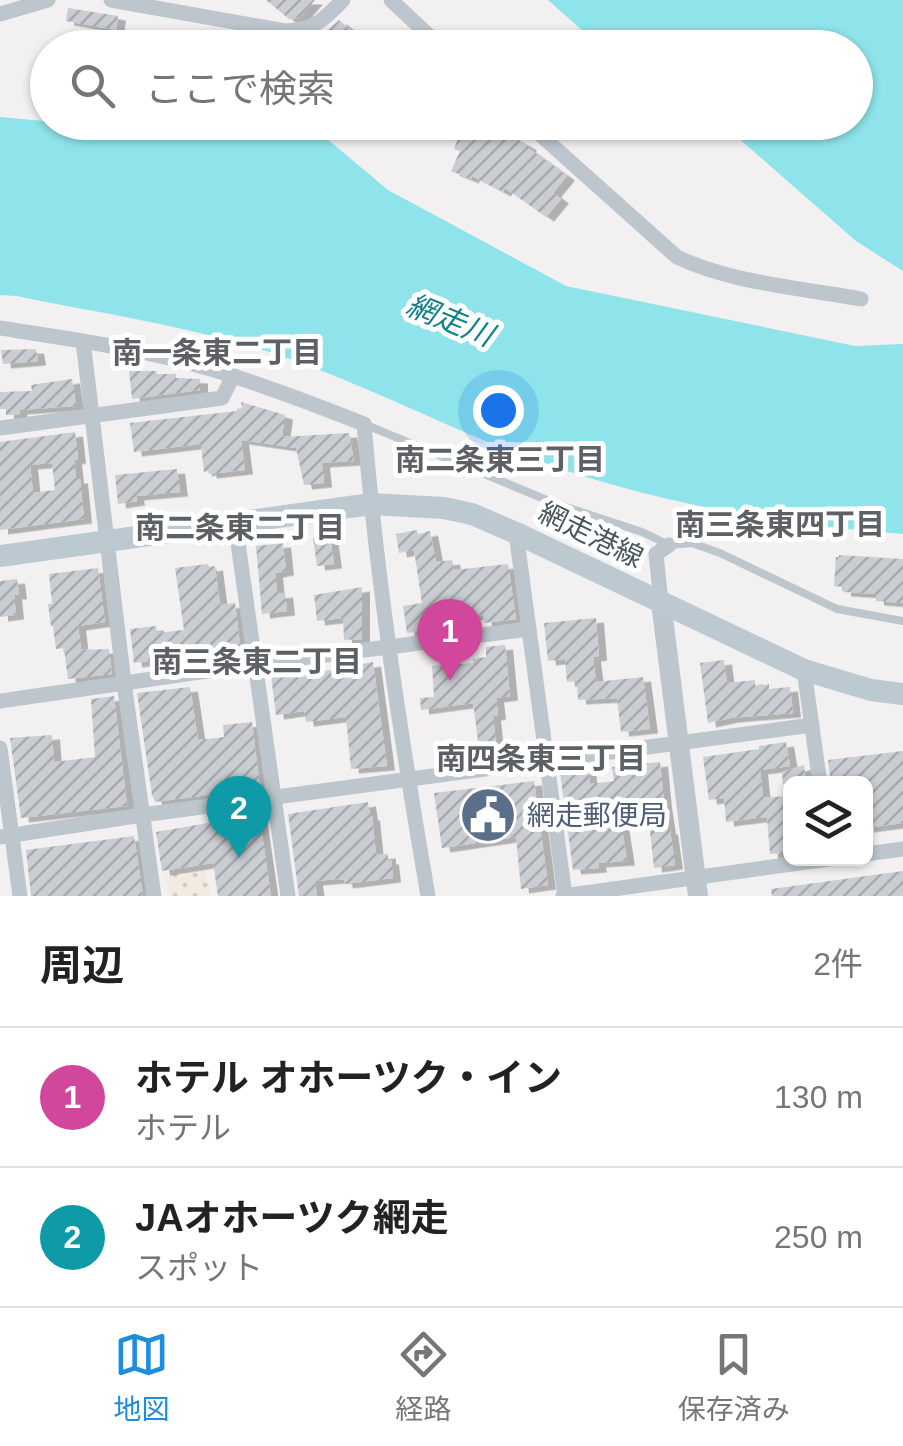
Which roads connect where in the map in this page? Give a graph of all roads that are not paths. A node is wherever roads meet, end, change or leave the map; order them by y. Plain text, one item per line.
1 (48, 0) edge
2 (111, 0) edge
3 (343, 0) edge
4 (391, 0) edge
5 (0, 14) edge
6 (280, 30) edge
7 (298, 30) edge
8 (423, 30) edge
9 (546, 140) edge
10 (861, 299) dead end
11 (0, 328) edge
12 (83, 341) junction
13 (233, 376) junction
14 (92, 417) junction
15 (364, 424) junction
16 (0, 428) edge
17 (371, 504) junction
18 (236, 522) junction
19 (516, 533) junction
20 (106, 542) junction
21 (669, 545) junction
22 (0, 556) edge
23 (661, 602) junction
24 (903, 621) edge
25 (529, 629) junction
26 (390, 646) junction
27 (256, 664) junction
28 (804, 670) junction
29 (124, 683) junction
30 (903, 694) edge
31 (0, 701) edge
32 (812, 725) junction
33 (679, 744) junction
34 (0, 748) edge
35 (547, 762) junction
36 (819, 776) edge
37 (408, 780) junction
38 (274, 797) junction
39 (142, 815) junction
40 (6, 836) edge
41 (903, 849) edge
42 (873, 853) edge
43 (798, 866) edge
44 (697, 887) edge
45 (20, 896) edge
46 (154, 896) edge
47 (288, 896) edge
48 (428, 896) edge
49 (564, 896) edge

1 - 5 street
2 - 6 street
3 - 7 street
4 - 8 street
9 - 10 street
11 - 12 street
12 - 13 street
12 - 14 street
13 - 14 street
13 - 15 street
14 - 16 street
14 - 20 street
15 - 17 street
15 - 21 lane
17 - 18 main road, 網走港線
17 - 19 main road, 網走港線
17 - 26 street
18 - 20 main road, 網走港線
18 - 27 street
19 - 23 main road, 網走港線
19 - 25 street
20 - 22 main road, 網走港線
20 - 29 street
21 - 23 street
21 - 24 lane
23 - 28 main road, 網走港線
23 - 33 street
25 - 26 street
25 - 35 street
26 - 27 street
26 - 37 street
27 - 29 street
27 - 38 street
28 - 30 main road, 網走港線
28 - 32 street
29 - 31 street
29 - 39 street
32 - 33 street
32 - 36 street
33 - 35 street
33 - 44 street
34 - 40 street
35 - 37 street
35 - 49 street
37 - 38 street
37 - 48 street
38 - 39 street
38 - 47 street
39 - 40 street
39 - 46 street
40 - 45 street
41 - 42 street
43 - 44 street
44 - 49 street

